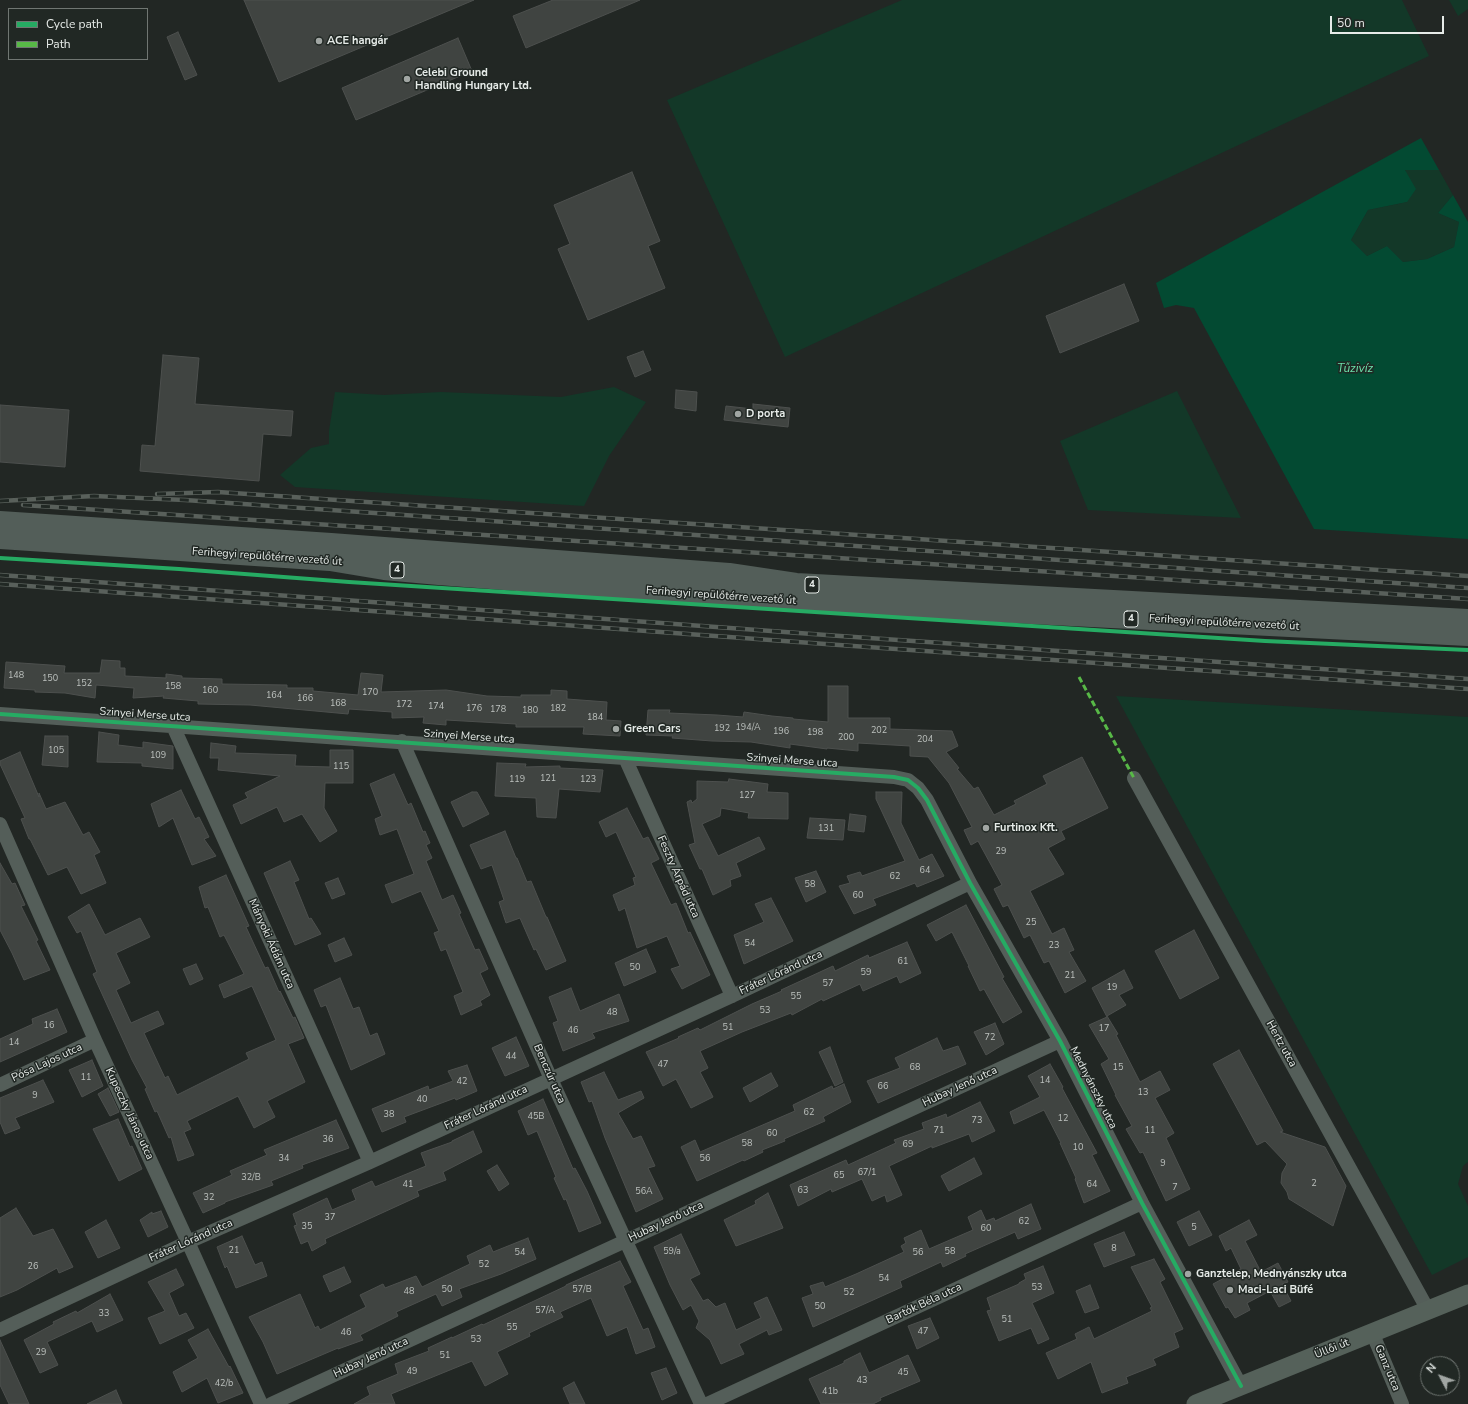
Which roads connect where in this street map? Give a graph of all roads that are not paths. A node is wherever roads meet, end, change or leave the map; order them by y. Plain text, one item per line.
1 (0, 522) edge
2 (0, 538) edge
3 (1468, 620) edge
4 (1468, 635) edge
5 (0, 714) edge
6 (173, 726) junction
7 (402, 741) junction
8 (624, 758) junction
9 (1134, 778) dead end
10 (927, 800) joint
11 (0, 824) edge
12 (970, 883) junction
13 (732, 996) junction
14 (95, 1040) junction
15 (1060, 1041) junction
16 (551, 1078) junction
17 (0, 1085) edge
18 (370, 1162) junction
19 (1142, 1204) junction
20 (625, 1241) junction
21 (188, 1242) junction
22 (1468, 1294) edge
23 (1428, 1310) junction
24 (0, 1330) edge
25 (1372, 1332) junction
26 (1241, 1386) junction
27 (260, 1404) edge
28 (272, 1404) edge
29 (701, 1404) edge
30 (706, 1404) edge
31 (1196, 1404) edge
32 (1402, 1404) edge

1 - 3 main road, Ferihegyi repülőtérre vezető út / 4
2 - 4 main road, Ferihegyi repülőtérre vezető út / 4
5 - 6 street, Szinyei Merse utca
6 - 7 street, Szinyei Merse utca
6 - 18 street, Mányoki Ádám utca
7 - 8 street, Szinyei Merse utca
7 - 16 street, Benczúr utca
8 - 10 street, Szinyei Merse utca
8 - 13 street, Feszty Árpád utca
9 - 23 street, Hertz utca
10 - 12 street, Mednyánszky utca
11 - 14 street, Kupeczky János utca
12 - 13 street, Fráter Lóránd utca
12 - 15 street, Mednyánszky utca
13 - 16 street, Fráter Lóránd utca
14 - 17 street, Pósa Lajos utca
14 - 21 street, Kupeczky János utca
15 - 19 street, Mednyánszky utca
15 - 20 street, Hubay Jenő utca
16 - 18 street, Fráter Lóránd utca
16 - 20 street, Benczúr utca
18 - 21 street, Fráter Lóránd utca
19 - 26 street, Mednyánszky utca
19 - 30 street, Bartók Béla utca
20 - 28 street, Hubay Jenő utca
20 - 29 street, Benczúr utca
21 - 24 street, Fráter Lóránd utca
21 - 27 street, Kupeczky János utca
22 - 23 main road, Üllői út
23 - 25 main road, Üllői út
25 - 26 main road, Üllői út
25 - 32 street, Ganz utca
26 - 31 main road, Üllői út

